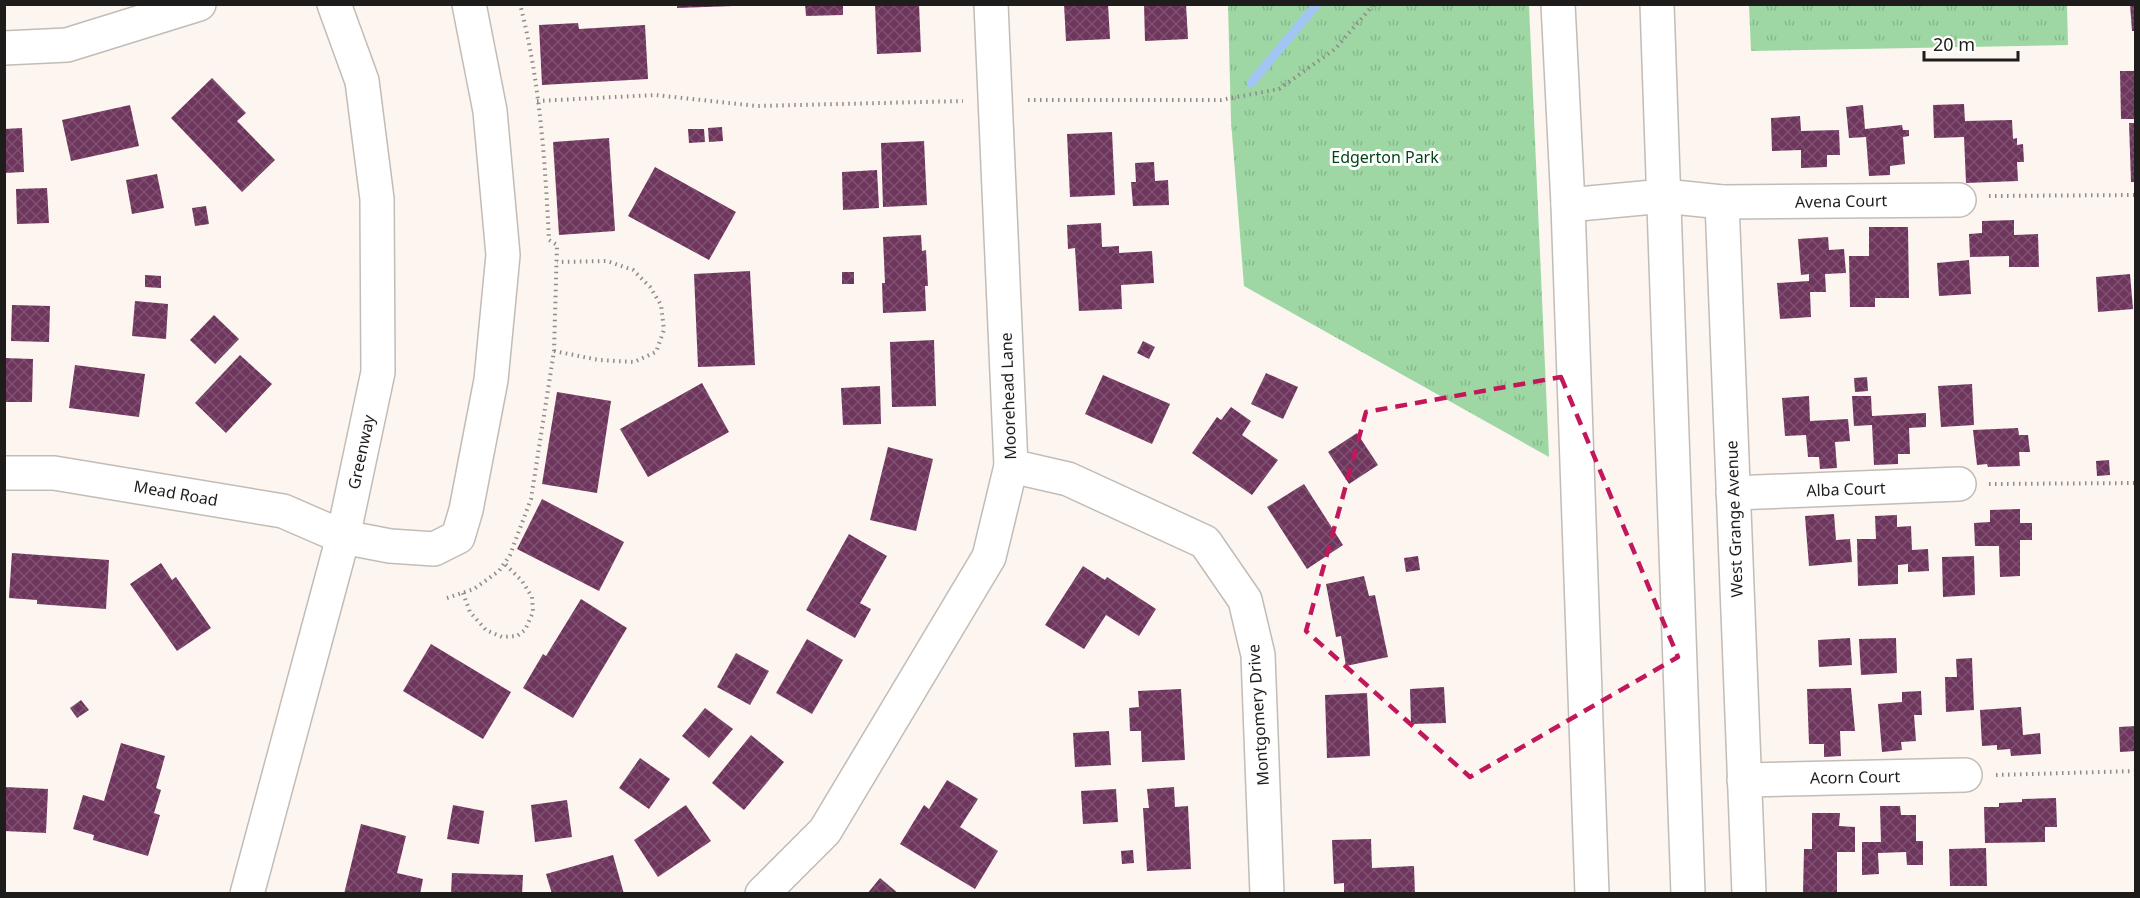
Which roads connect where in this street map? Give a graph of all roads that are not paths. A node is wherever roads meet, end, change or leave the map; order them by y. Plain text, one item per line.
1 (199, 4) edge
2 (334, 4) edge
3 (469, 4) edge
4 (991, 4) edge
5 (1558, 4) edge
6 (1657, 4) edge
7 (4, 48) edge
8 (1664, 196) junction
9 (1959, 200) road end
10 (1722, 202) junction
11 (1568, 205) junction
12 (1011, 466) junction
13 (4, 473) edge
14 (1959, 484) road end
15 (1733, 493) junction
16 (343, 537) junction
17 (1965, 775) road end
18 (1744, 780) junction
19 (247, 894) edge
20 (762, 894) edge
21 (1267, 894) edge
22 (1592, 894) edge
23 (1688, 894) edge
24 (1749, 894) edge

1 - 7 street
2 - 16 street, Greenway
3 - 16 street, Mead Road
4 - 12 street, Moorehead Lane
5 - 11 street
6 - 8 street
8 - 10 street
8 - 11 street
8 - 23 street
9 - 10 street, Avena Court
10 - 15 street, West Grange Avenue
11 - 22 street
12 - 20 street, Moorehead Lane
12 - 21 street, Montgomery Drive
13 - 16 street, Mead Road
14 - 15 street, Alba Court
15 - 18 street, West Grange Avenue
16 - 19 street, Greenway
17 - 18 street, Acorn Court
18 - 24 street, West Grange Avenue

